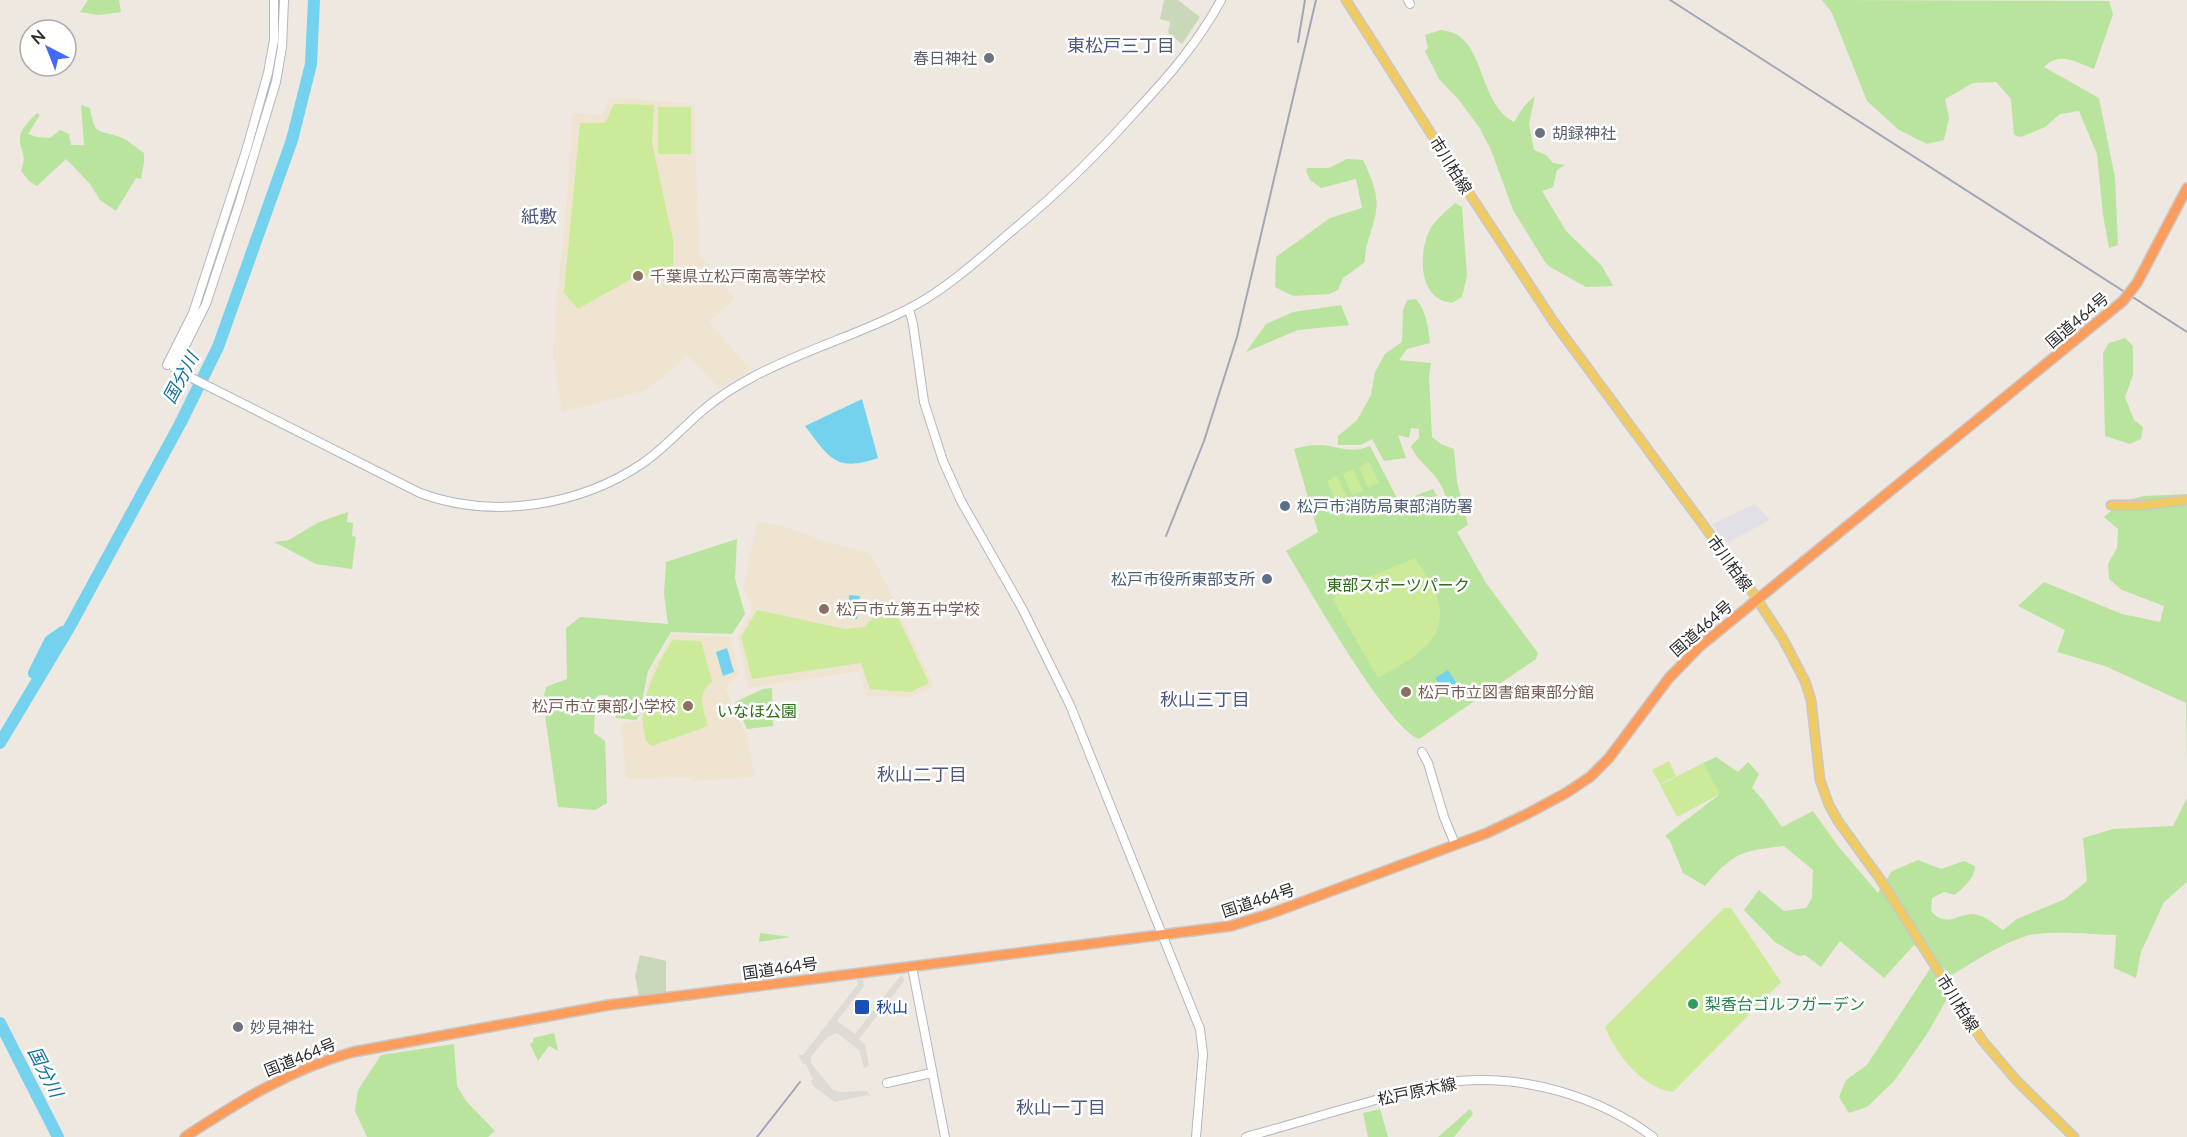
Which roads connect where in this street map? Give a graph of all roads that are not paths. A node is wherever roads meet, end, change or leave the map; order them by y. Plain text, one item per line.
1 (274, 0) edge
2 (284, 0) edge
3 (1221, 0) edge
4 (1346, 0) edge
5 (2187, 188) edge
6 (909, 309) junction
7 (184, 374) dead end
8 (2187, 500) edge
9 (2111, 505) dead end
10 (1757, 600) junction
11 (1422, 752) dead end
12 (1455, 844) junction
13 (1163, 936) junction
14 (912, 967) junction
15 (931, 1073) junction
16 (887, 1083) dead end
17 (185, 1137) edge
18 (945, 1137) edge
19 (1196, 1137) edge
20 (1246, 1137) edge
21 (1653, 1137) edge
22 (2074, 1137) edge

1 - 2 street
3 - 6 street
4 - 10 main road, 市川柏線
5 - 10 highway, 国道464号, bridge
6 - 7 street
6 - 13 street
8 - 9 main road
10 - 12 highway, 国道464号
10 - 22 main road, 市川柏線
11 - 12 street
12 - 13 highway, 国道464号
13 - 14 highway, 国道464号
13 - 19 street
14 - 15 street
14 - 17 highway, 国道464号
15 - 16 street
15 - 18 street
20 - 21 street, 松戸原木線

